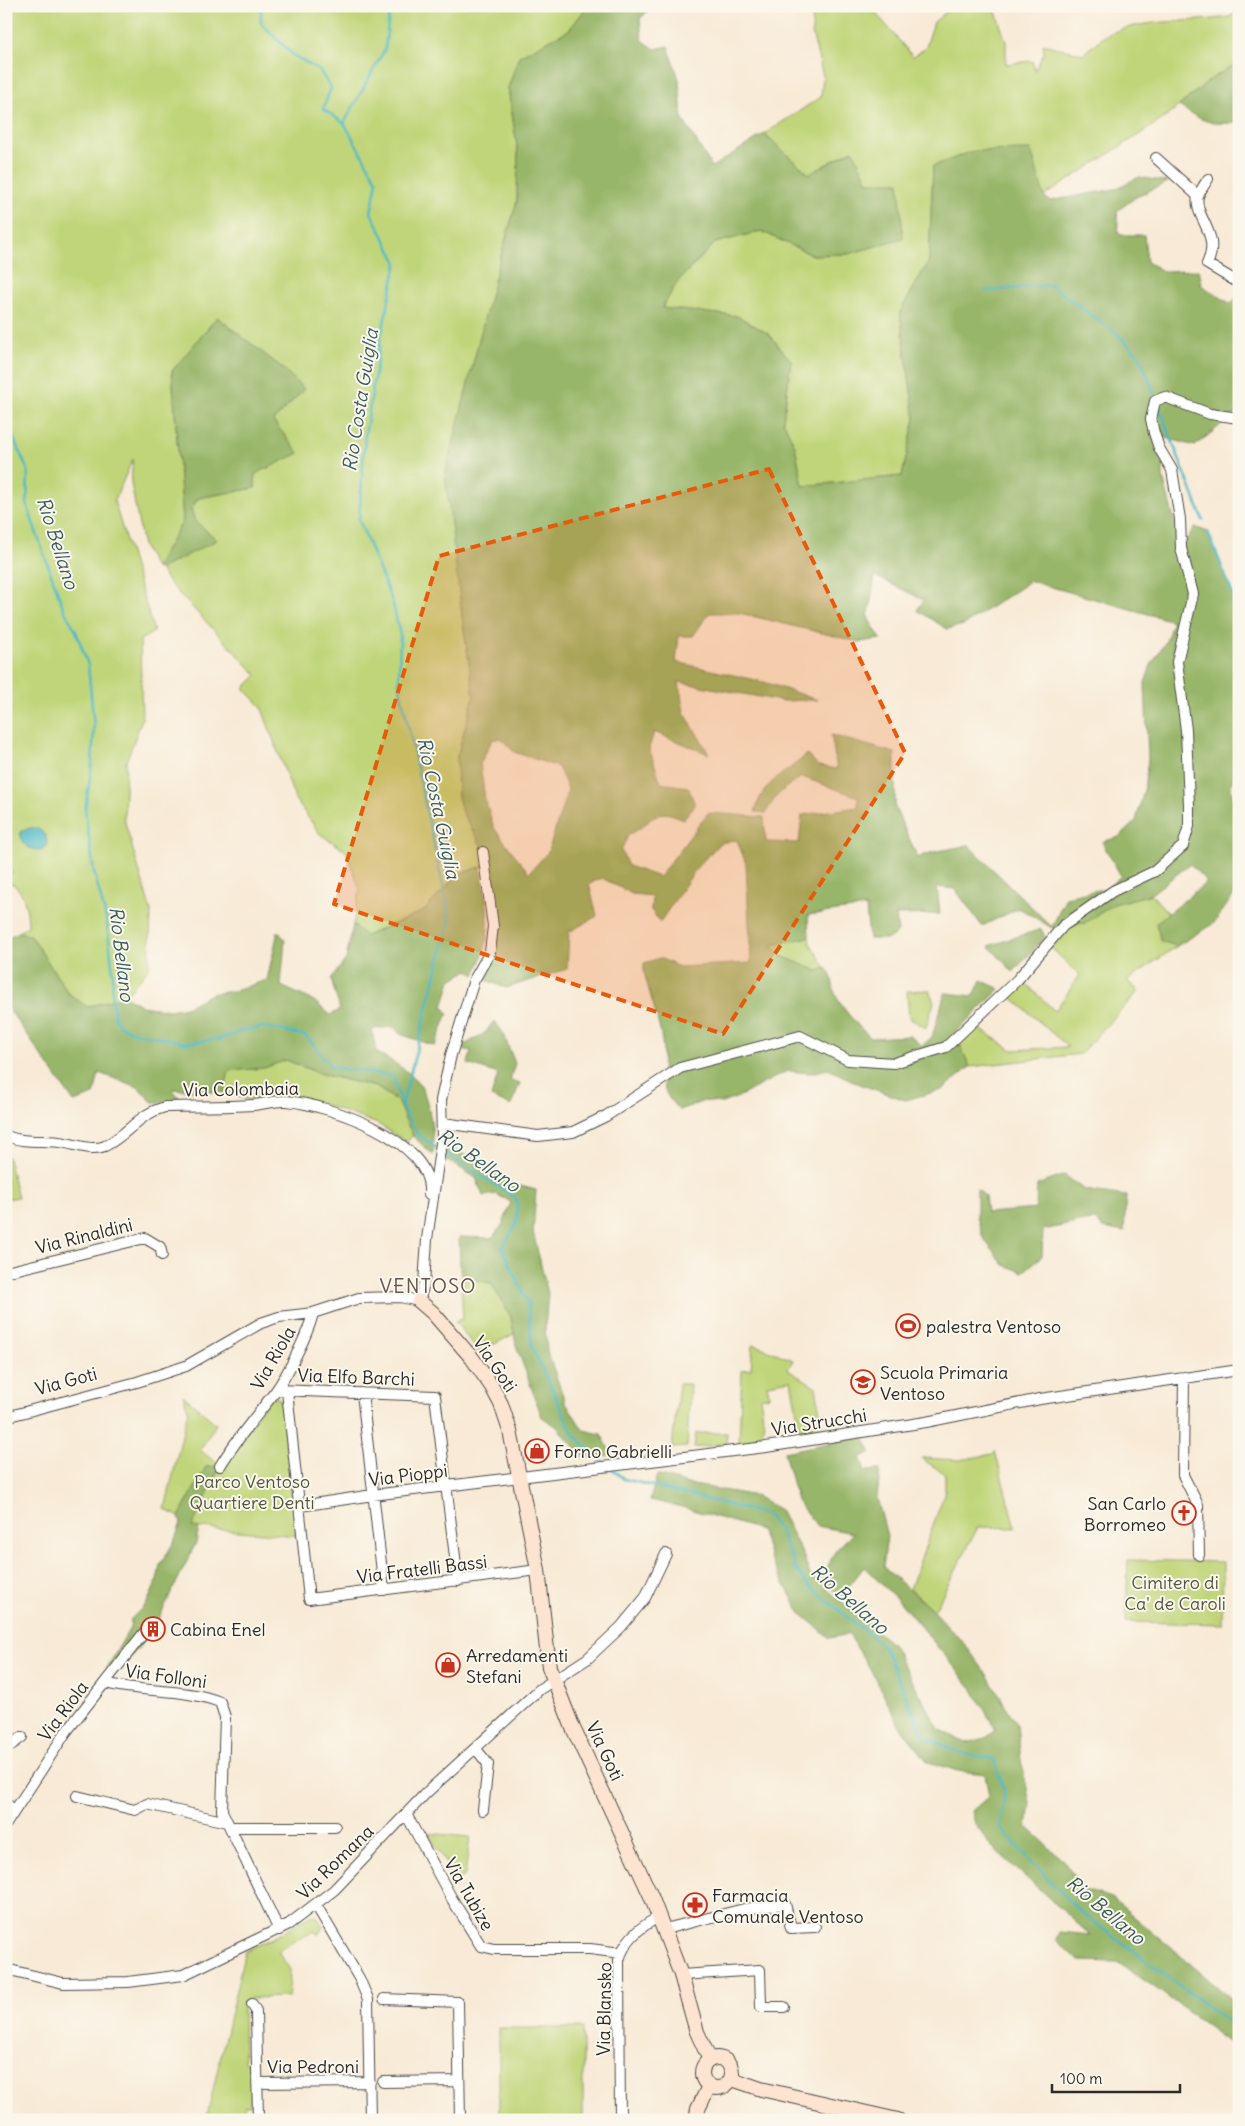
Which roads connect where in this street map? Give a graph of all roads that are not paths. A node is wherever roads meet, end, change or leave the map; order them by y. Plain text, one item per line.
1 (1156, 158) dead end
2 (1208, 179) dead end
3 (1198, 196) junction
4 (1239, 284) edge
5 (1239, 418) edge
6 (483, 852) dead end
7 (443, 1123) junction
8 (6, 1136) edge
9 (432, 1215) junction
10 (162, 1255) dead end
11 (6, 1272) edge
12 (419, 1301) junction
13 (313, 1313) junction
14 (1239, 1370) edge
15 (1184, 1377) junction
16 (282, 1391) junction
17 (362, 1393) junction
18 (6, 1417) edge
19 (220, 1466) dead end
20 (520, 1477) junction
21 (446, 1486) junction
22 (373, 1495) junction
23 (300, 1506) junction
24 (666, 1554) dead end
25 (1199, 1555) dead end
26 (538, 1570) junction
27 (458, 1581) junction
28 (384, 1590) junction
29 (143, 1634) dead end
30 (553, 1680) junction
31 (105, 1683) junction
32 (22, 1737) dead end
33 (6, 1749) edge
34 (476, 1749) junction
35 (77, 1796) dead end
36 (6, 1802) edge
37 (483, 1810) dead end
38 (14, 1811) junction
39 (406, 1814) junction
40 (6, 1824) edge
41 (228, 1824) junction
42 (335, 1827) dead end
43 (316, 1905) junction
44 (662, 1923) junction
45 (815, 1926) dead end
46 (279, 1930) junction
47 (621, 1953) junction
48 (6, 1970) edge
49 (681, 1975) junction
50 (384, 1999) dead end
51 (252, 2004) dead end
52 (784, 2007) dead end
53 (710, 2060) junction
54 (732, 2080) junction
55 (459, 2081) junction
56 (370, 2082) junction
57 (383, 2082) dead end
58 (257, 2083) junction
59 (709, 2086) junction
60 (258, 2120) edge
61 (370, 2120) edge
62 (460, 2120) edge
63 (620, 2120) edge
64 (696, 2120) edge
65 (898, 2120) edge

1 - 3 street
2 - 3 street
3 - 4 street
5 - 7 street
6 - 7 street, Via Colombaia
7 - 9 street, Via Colombaia
8 - 9 street, Via Colombaia
9 - 12 street, Via Colombaia
10 - 11 street, Via Rinaldini
12 - 13 street, Via Goti
12 - 20 street, Via Goti
13 - 16 street, Via Riola
13 - 18 street, Via Goti
14 - 15 street, Via Strucchi
15 - 20 street, Via Strucchi
15 - 25 street
16 - 17 street, Via Elfo Barchi
16 - 19 street, Via Riola
16 - 23 street
17 - 21 street, Via Elfo Barchi
17 - 22 street
20 - 21 street, Via Pioppi
20 - 26 street, Via Goti
21 - 22 street, Via Pioppi
21 - 27 street
22 - 23 street, Via Pioppi
22 - 28 street
23 - 28 street, Via Fratelli Bassi
24 - 30 street, Via Romana
26 - 27 street, Via Fratelli Bassi
26 - 30 street, Via Goti
27 - 28 street, Via Fratelli Bassi
29 - 31 street, Via Riola
30 - 34 street, Via Romana
30 - 44 street, Via Goti
31 - 38 street, Via Riola
31 - 41 street, Via Folloni
32 - 33 street, Via Riola
34 - 37 street
34 - 39 street, Via Romana
35 - 41 street
36 - 38 street
38 - 40 street, Via Riola
39 - 43 street, Via Romana
39 - 47 street, Via Tubize
41 - 42 street
41 - 46 street, Via Folloni
43 - 46 street, Via Romana
43 - 56 street
44 - 45 street
44 - 47 street, Via Blansko
44 - 49 street, Via Goti
46 - 48 street, Via Romana
47 - 63 street, Via Blansko
49 - 52 street
49 - 53 street, Via Goti
50 - 55 street
51 - 58 street, Via Pedroni
53 - 54 street
53 - 59 street
54 - 59 street
54 - 65 street
55 - 57 street
55 - 62 street
56 - 58 street, Via Pedroni
56 - 61 street
58 - 60 street, Via Pedroni
59 - 64 street

